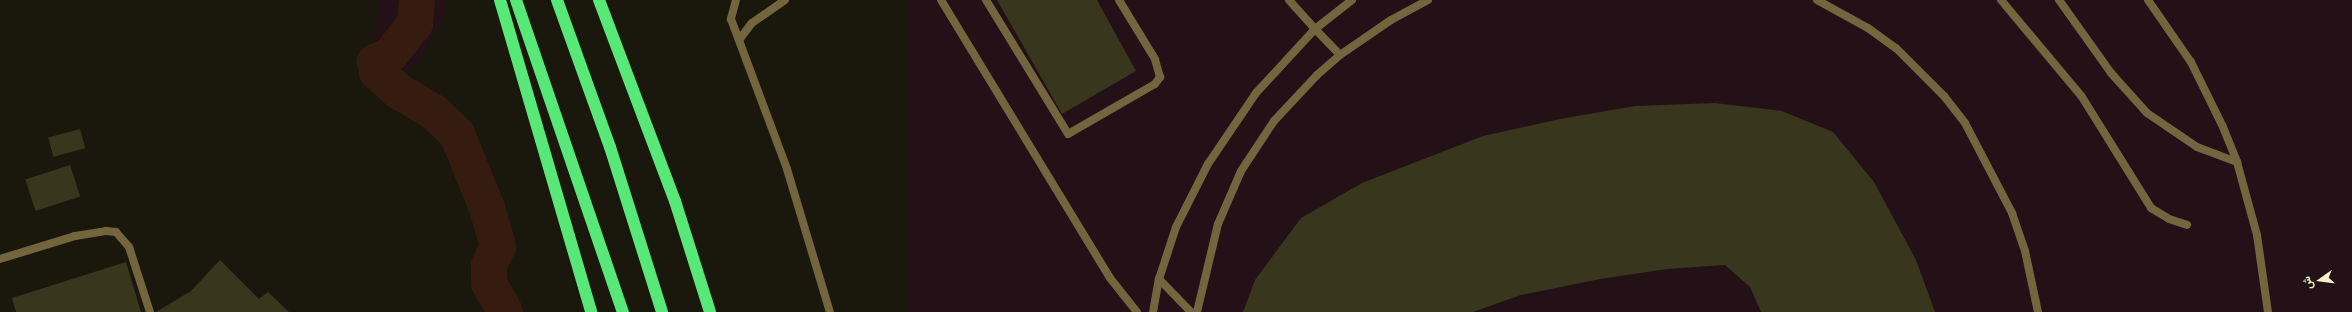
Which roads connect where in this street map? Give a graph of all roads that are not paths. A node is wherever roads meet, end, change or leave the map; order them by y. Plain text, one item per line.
1 (500, 0) edge
2 (516, 0) edge
3 (557, 0) edge
4 (599, 0) edge
5 (736, 0) edge
6 (785, 0) edge
7 (941, 0) edge
8 (986, 0) edge
9 (1120, 0) edge
10 (1289, 0) edge
11 (1352, 0) edge
12 (1428, 0) edge
13 (1818, 0) edge
14 (2001, 0) edge
15 (2059, 0) edge
16 (2148, 0) edge
17 (1315, 29) junction
18 (738, 40) junction
19 (1340, 55) junction
20 (2237, 162) junction
21 (2187, 225) dead end
22 (0, 259) edge
23 (1159, 279) junction
24 (150, 312) edge
25 (592, 312) edge
26 (623, 312) edge
27 (662, 312) edge
28 (710, 312) edge
29 (830, 312) edge
30 (1137, 312) edge
31 (1153, 312) edge
32 (1191, 312) edge
33 (1197, 312) edge
34 (2038, 312) edge
35 (2268, 312) edge

1 - 25 highway
2 - 26 highway
3 - 27 highway
4 - 28 highway
5 - 18 street
6 - 18 street
7 - 30 street
8 - 9 street
10 - 17 street
11 - 17 street
12 - 19 street
13 - 34 street
14 - 21 street
15 - 20 street
16 - 20 street
17 - 19 street
17 - 23 street
18 - 29 street
19 - 33 street
20 - 35 street
22 - 24 street
23 - 31 street
23 - 32 street

